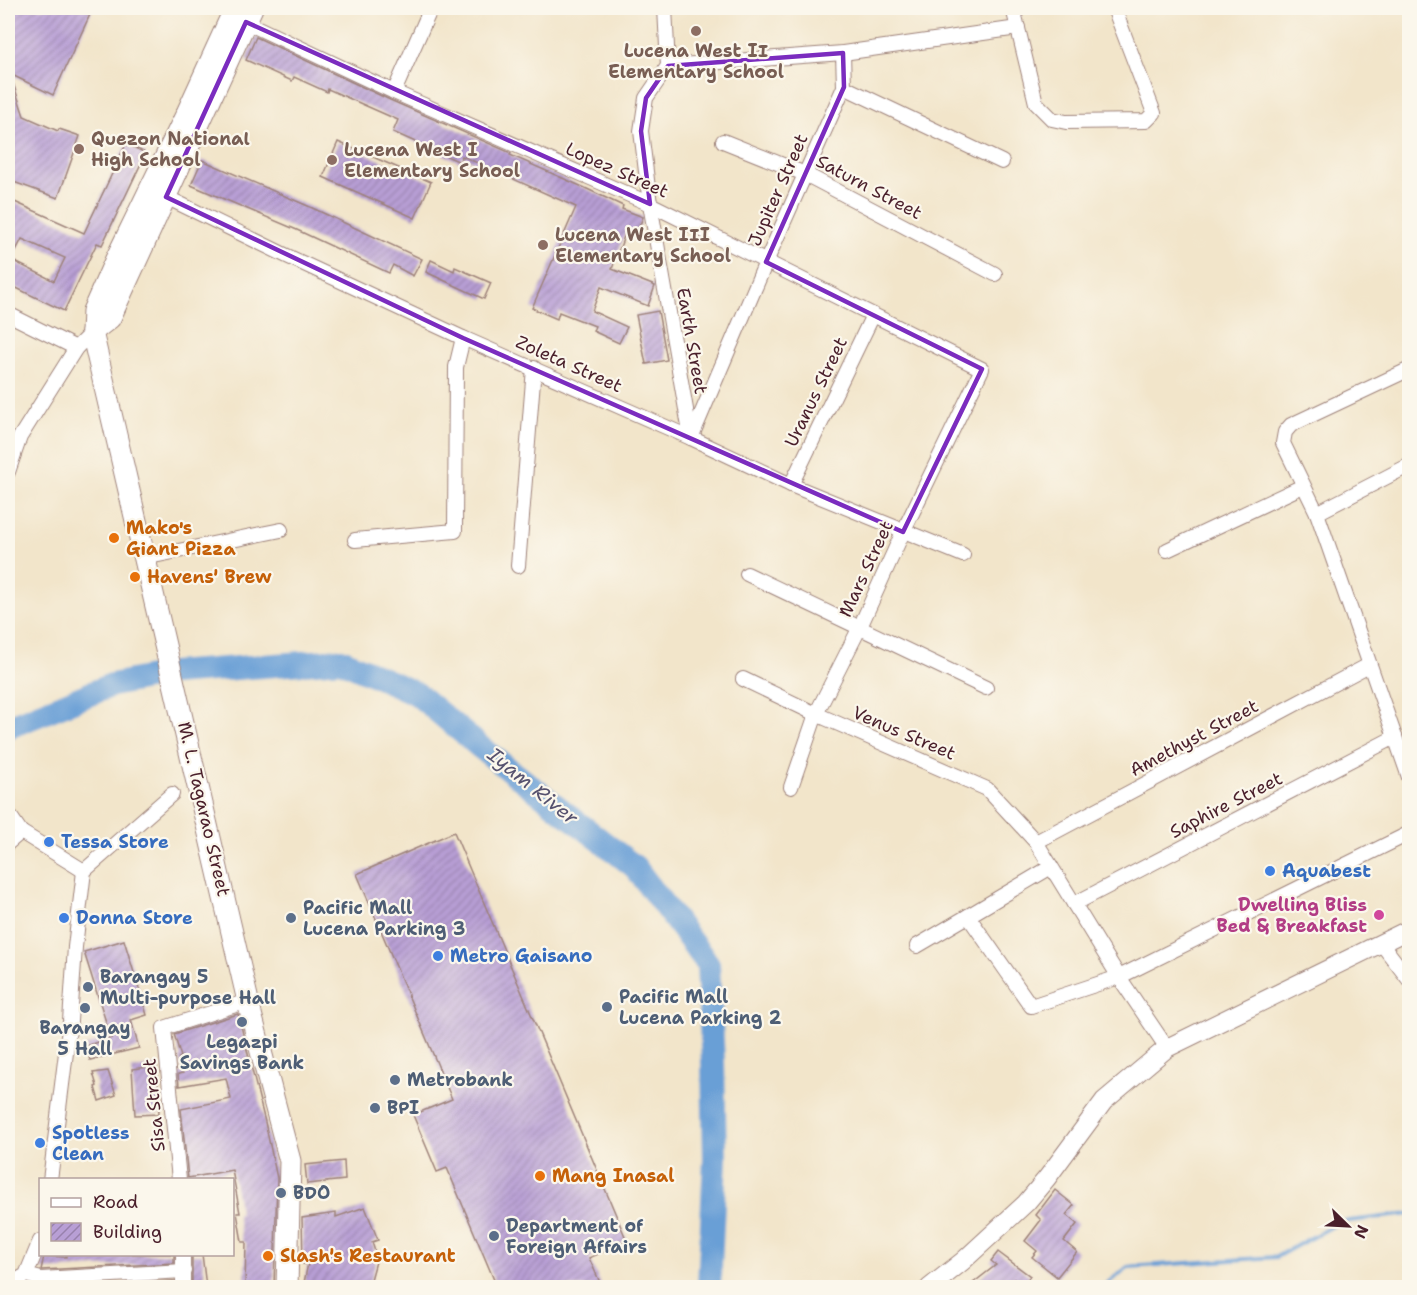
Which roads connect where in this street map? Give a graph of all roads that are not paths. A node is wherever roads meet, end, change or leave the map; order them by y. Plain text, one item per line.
1 (431, 8) edge
2 (665, 8) edge
3 (1013, 8) edge
4 (1114, 8) edge
5 (241, 13) edge
6 (1018, 28) junction
7 (843, 53) junction
8 (668, 66) junction
9 (844, 87) junction
10 (394, 92) junction
11 (723, 141) dead end
12 (1002, 162) dead end
13 (806, 174) junction
14 (166, 197) junction
15 (650, 204) junction
16 (766, 262) junction
17 (995, 274) dead end
18 (8, 314) edge
19 (873, 315) junction
20 (92, 332) junction
21 (463, 338) junction
22 (76, 348) junction
23 (534, 368) junction
24 (982, 369) joint
25 (1410, 369) edge
26 (691, 438) junction
27 (1408, 470) edge
28 (8, 472) edge
29 (791, 485) junction
30 (1303, 486) junction
31 (1317, 513) junction
32 (281, 530) dead end
33 (903, 532) junction
34 (355, 540) dead end
35 (1167, 550) dead end
36 (963, 555) dead end
37 (144, 558) junction
38 (518, 566) dead end
39 (747, 574) dead end
40 (860, 627) junction
41 (1369, 665) junction
42 (743, 679) dead end
43 (986, 688) dead end
44 (816, 714) junction
45 (1395, 737) junction
46 (1410, 780) edge
47 (791, 787) dead end
48 (172, 794) dead end
49 (8, 813) edge
50 (21, 832) junction
51 (1410, 833) edge
52 (1036, 842) junction
53 (8, 843) edge
54 (1051, 867) junction
55 (84, 871) junction
56 (1074, 904) junction
57 (968, 916) junction
58 (1410, 929) edge
59 (1382, 943) junction
60 (917, 946) dead end
61 (1119, 976) junction
62 (1410, 981) edge
63 (248, 1001) junction
64 (1167, 1048) junction
65 (50, 1178) edge
66 (179, 1178) edge
67 (39, 1242) edge
68 (183, 1256) edge
69 (184, 1271) junction
70 (26, 1275) junction
71 (8, 1285) edge
72 (183, 1287) edge
73 (287, 1287) edge
74 (929, 1287) edge

1 - 10 street
2 - 8 street
3 - 6 street
4 - 6 street
5 - 10 street, Lopez Street
5 - 14 main road
5 - 20 main road, M. L. Tagarao Street
6 - 7 street
7 - 8 street
7 - 9 street, Jupiter Street
8 - 15 street, Earth Street
9 - 12 street
9 - 13 street, Jupiter Street
10 - 15 street, Lopez Street
11 - 13 street, Saturn Street
13 - 16 street, Jupiter Street
13 - 17 street, Saturn Street
14 - 20 main road
14 - 21 street, Zoleta Street
15 - 16 street, Lopez Street
15 - 26 street, Earth Street
16 - 19 street, Lopez Street
16 - 26 street, Jupiter Street
18 - 22 street
19 - 24 street, Lopez Street
19 - 29 street, Uranus Street
20 - 22 street
20 - 37 main road, M. L. Tagarao Street
21 - 23 street, Zoleta Street
21 - 34 street
22 - 28 street
23 - 26 street, Zoleta Street
23 - 38 street
24 - 33 street, Mars Street
25 - 30 street
26 - 29 street, Zoleta Street
27 - 31 street
29 - 33 street, Zoleta Street
30 - 31 street
30 - 35 street
31 - 41 street
32 - 37 street
33 - 36 street, Zoleta Street
33 - 40 street, Mars Street
37 - 63 main road, M. L. Tagarao Street
39 - 40 street
40 - 43 street
40 - 44 street, Mars Street
41 - 45 street
41 - 52 street, Amethyst Street
42 - 44 street, Venus Street
44 - 47 street, Mars Street
44 - 52 street, Venus Street
45 - 46 street
45 - 56 street, Saphire Street
48 - 55 street
49 - 50 street
50 - 53 street
50 - 55 street
51 - 61 street
52 - 54 street, Venus Street
54 - 56 street, Venus Street
54 - 57 street
55 - 65 street
56 - 61 street, Venus Street
57 - 60 street
57 - 61 street
58 - 59 main road
59 - 62 street
59 - 64 main road
61 - 64 street, Venus Street
63 - 66 street, Sisa Street
63 - 73 main road, M. L. Tagarao Street
64 - 74 main road
67 - 70 street
68 - 69 street
69 - 70 street
69 - 72 street
70 - 71 street

